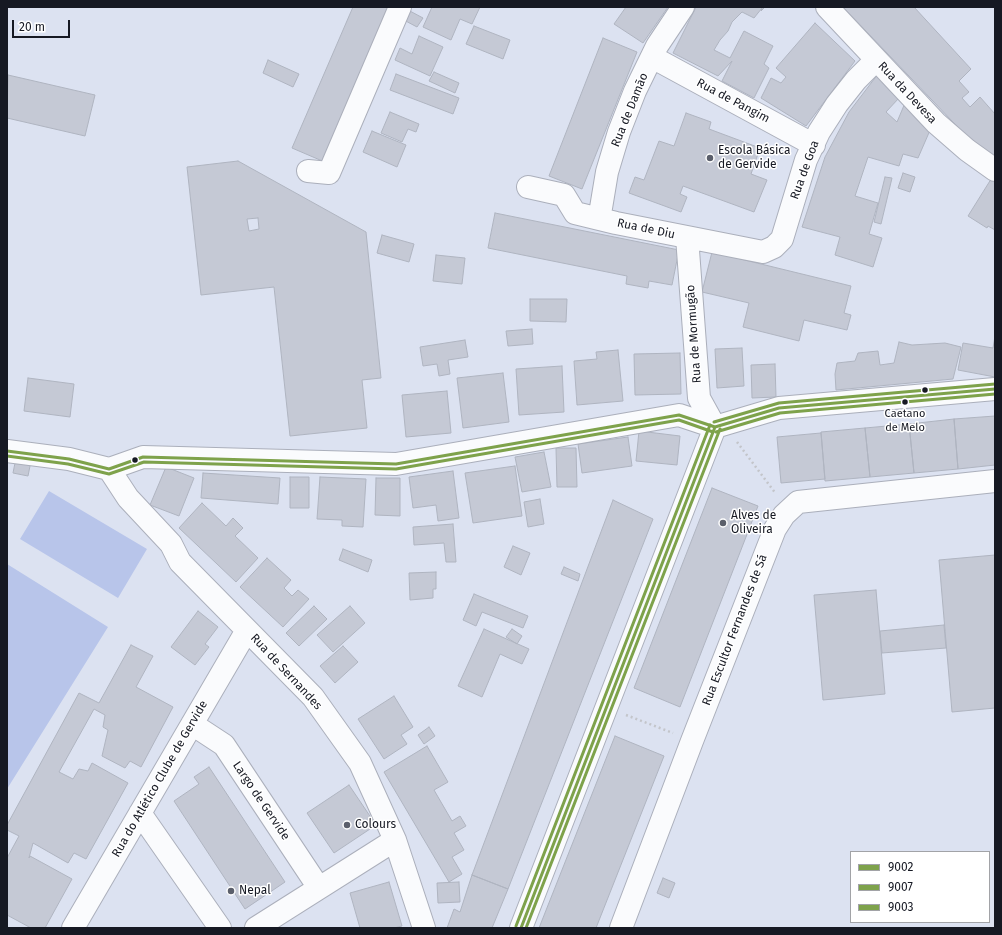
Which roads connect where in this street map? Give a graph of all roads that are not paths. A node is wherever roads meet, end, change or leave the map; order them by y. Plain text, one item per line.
1 (400, 7) edge
2 (683, 7) edge
3 (826, 7) edge
4 (652, 57) junction
5 (876, 60) junction
6 (814, 145) junction
7 (995, 170) edge
8 (308, 171) dead end
9 (528, 186) dead end
10 (605, 220) junction
11 (687, 237) junction
12 (774, 247) joint
13 (995, 389) edge
14 (720, 425) junction
15 (7, 451) edge
16 (109, 469) junction
17 (995, 481) edge
18 (247, 630) junction
19 (192, 724) junction
20 (140, 813) junction
21 (395, 840) junction
22 (319, 888) junction
23 (73, 928) edge
24 (220, 928) edge
25 (256, 928) edge
26 (424, 928) edge
27 (521, 928) edge
28 (621, 928) edge

1 - 8 street
2 - 4 street, Rua de Damão
3 - 5 street, Rua da Devesa
4 - 6 street, Rua de Pangim
4 - 10 street, Rua de Damão
5 - 6 street, Rua de Goa
5 - 7 street, Rua da Devesa
6 - 12 street, Rua de Goa
9 - 10 street, Rua de Diu
10 - 11 street, Rua de Diu
11 - 12 street, Rua de Diu
11 - 14 street, Rua de Mormugão
13 - 14 street
14 - 16 street
14 - 27 street
15 - 16 street
16 - 18 street, Rua de Sernandes
17 - 28 street, Rua Escultor Fernandes de Sá
18 - 19 street, Rua do Atlético Clube de Gervide
18 - 21 street, Rua de Sernandes
19 - 20 street, Rua do Atlético Clube de Gervide
19 - 22 street, Largo de Gervide
20 - 23 street, Rua do Atlético Clube de Gervide
20 - 24 street
21 - 22 street
21 - 26 street, Rua de Sernandes
22 - 25 street

